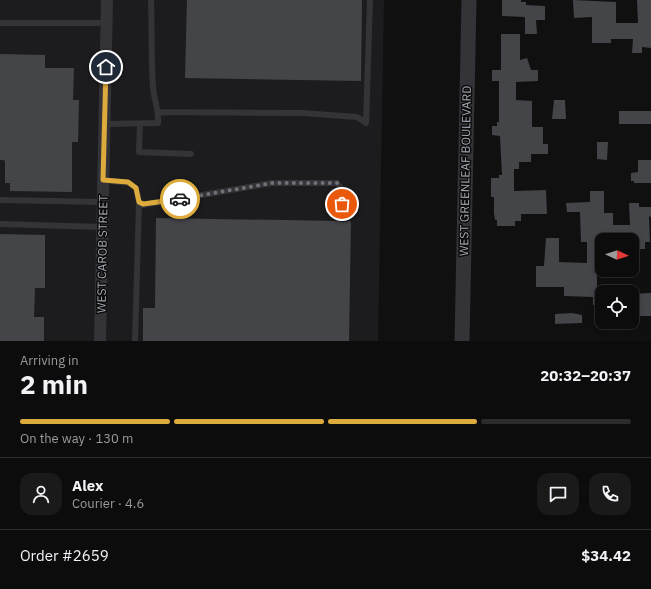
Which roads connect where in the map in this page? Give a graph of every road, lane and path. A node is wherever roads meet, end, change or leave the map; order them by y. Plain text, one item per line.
1 (107, 0) edge
2 (151, 0) edge
3 (370, 0) edge
4 (469, 0) edge
5 (0, 22) edge
6 (107, 23) junction
7 (159, 112) junction
8 (104, 124) junction
9 (140, 124) junction
10 (191, 154) dead end
11 (103, 180) junction
12 (0, 200) edge
13 (103, 202) junction
14 (139, 202) junction
15 (342, 218) dead end
16 (0, 224) edge
17 (102, 227) junction
18 (100, 341) edge
19 (135, 341) edge
20 (462, 341) edge

1 - 6 street, WEST CAROB STREET
2 - 7 lane
3 - 7 lane
4 - 20 street, WEST GREENLEAF BOULEVARD
5 - 6 lane
6 - 8 street, WEST CAROB STREET
7 - 9 lane
8 - 9 lane
8 - 11 street, WEST CAROB STREET
9 - 10 lane
11 - 13 street, WEST CAROB STREET
11 - 14 lane
12 - 13 lane
13 - 17 street, WEST CAROB STREET
14 - 15 lane
14 - 19 lane
16 - 17 lane
17 - 18 street, WEST CAROB STREET

